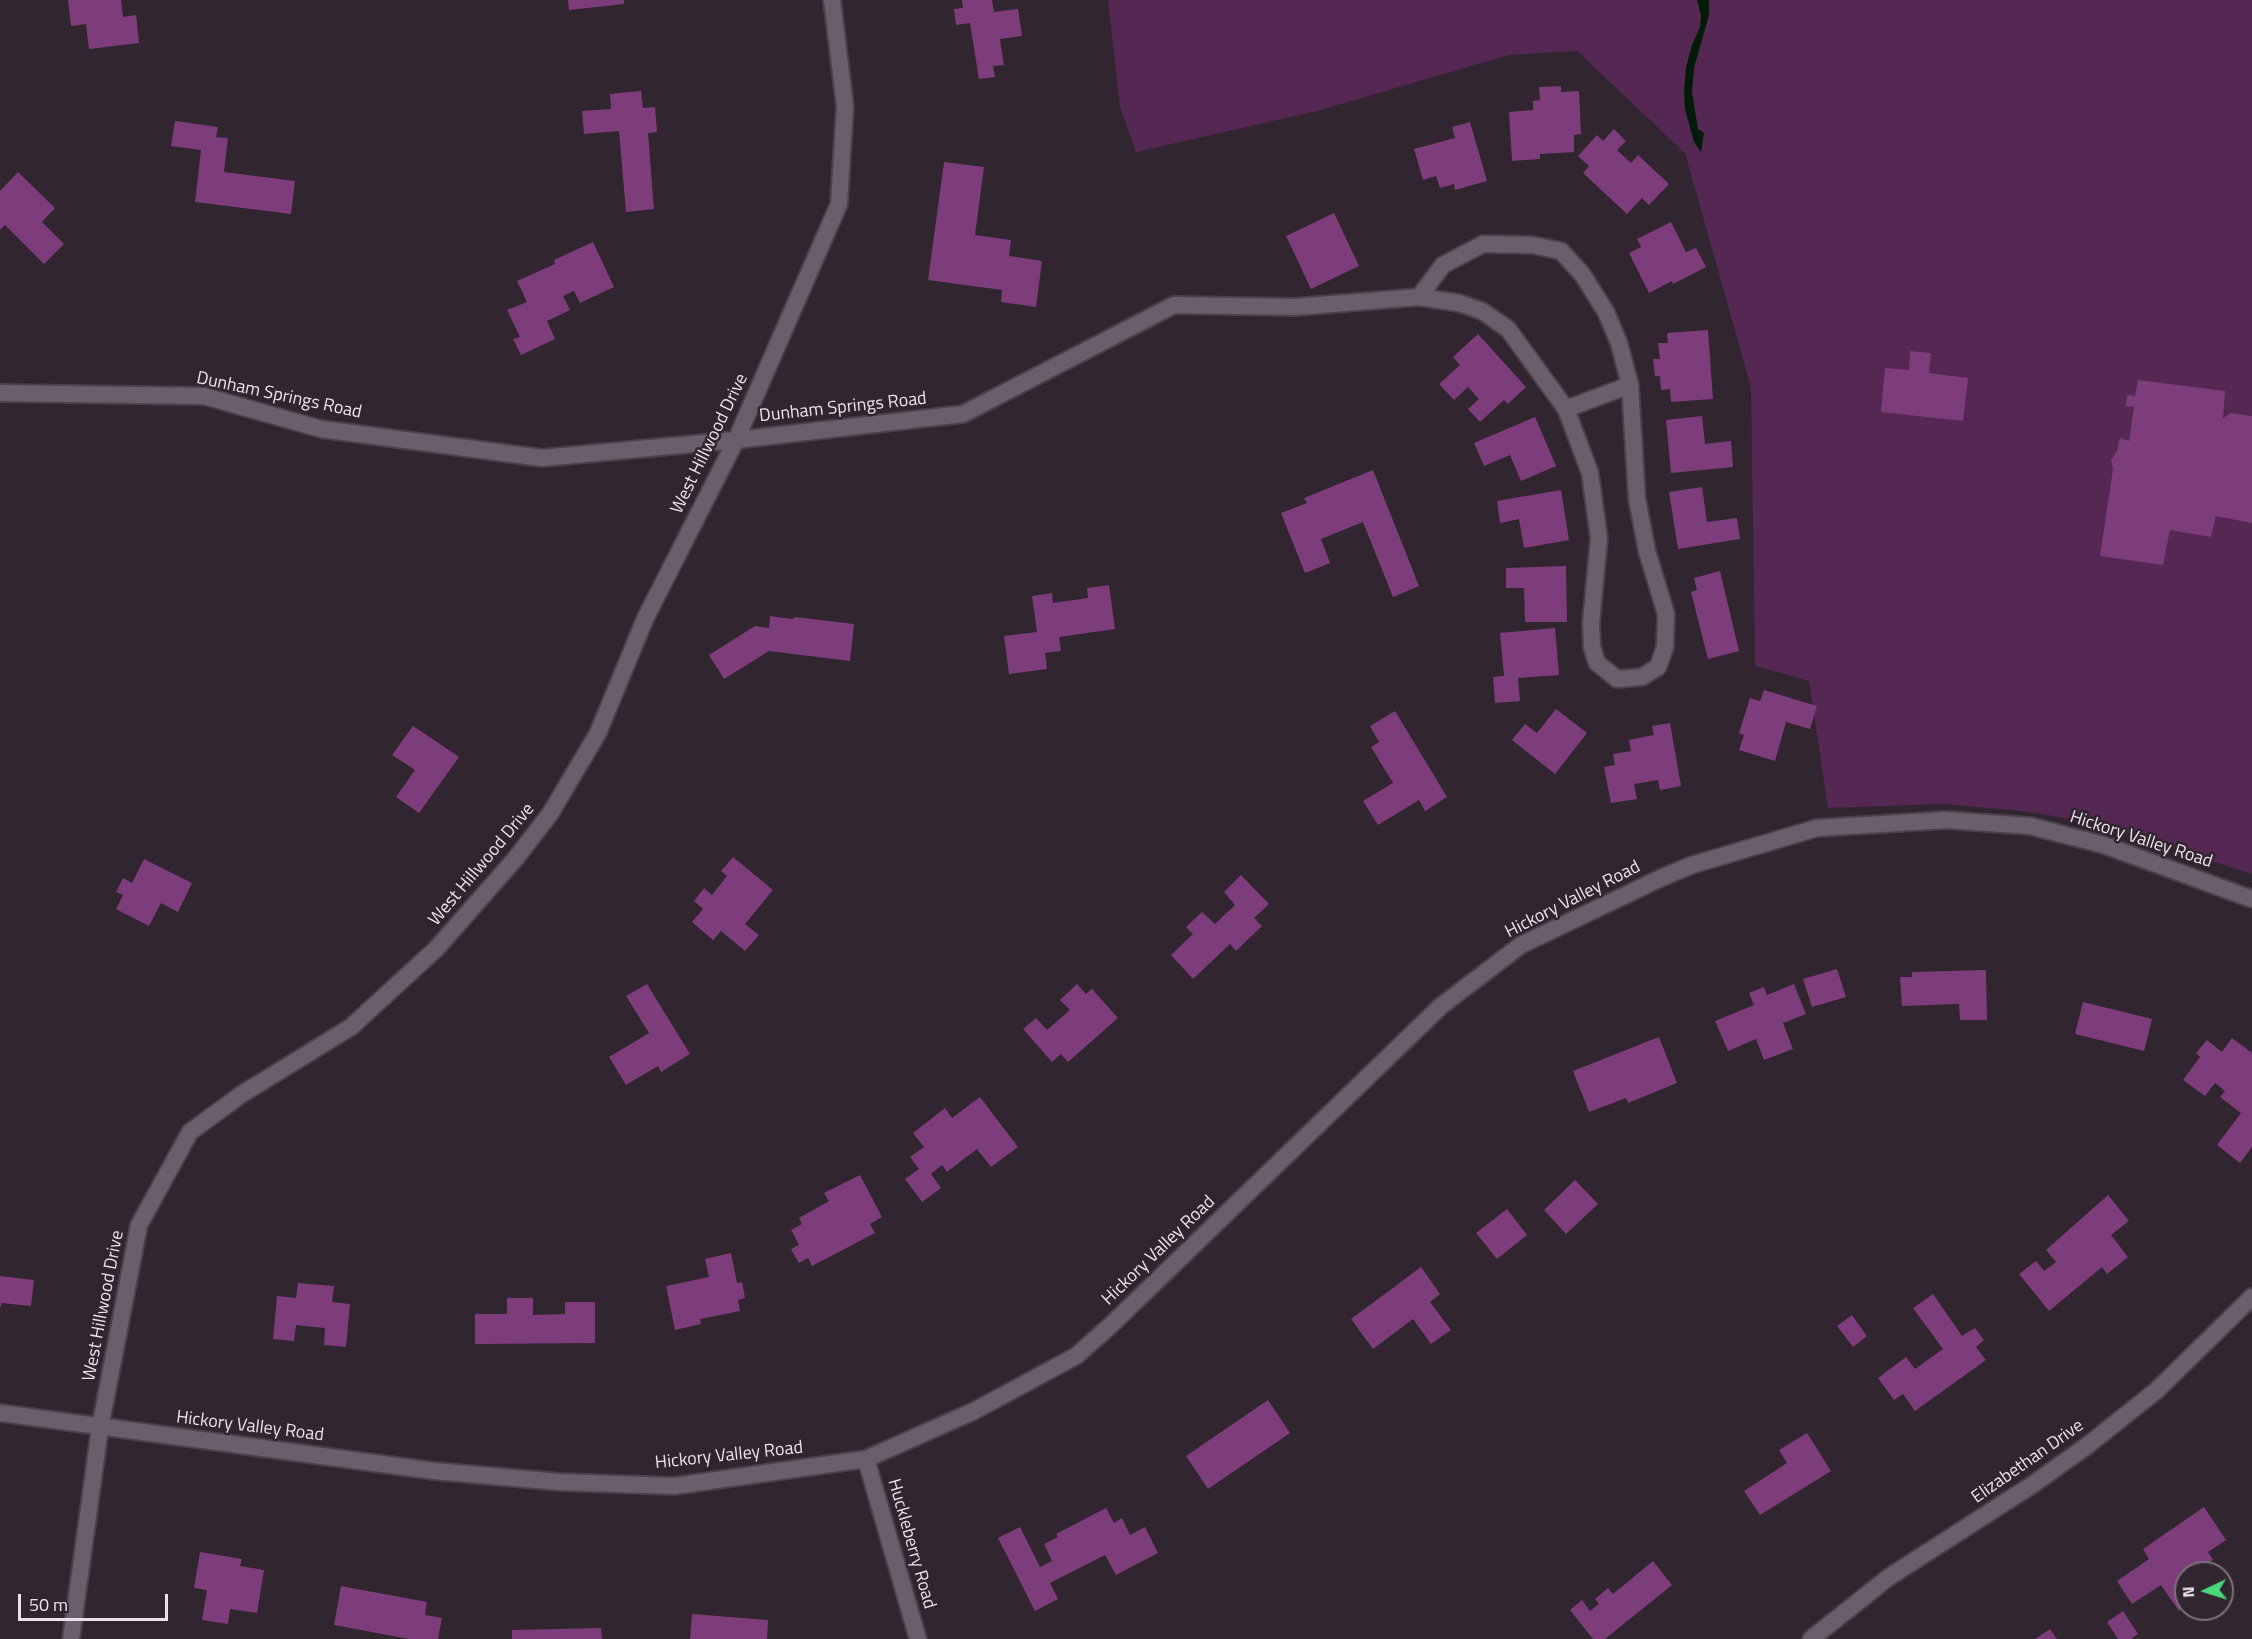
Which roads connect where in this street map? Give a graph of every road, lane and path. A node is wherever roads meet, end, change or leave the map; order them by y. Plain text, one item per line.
1 (832, 0) edge
2 (1419, 297) junction
3 (1630, 385) junction
4 (0, 393) edge
5 (1566, 409) junction
6 (736, 440) junction
7 (2252, 899) edge
8 (2252, 1298) edge
9 (0, 1413) edge
10 (100, 1428) junction
11 (866, 1459) junction
12 (71, 1639) edge
13 (918, 1639) edge
14 (1810, 1639) edge

1 - 6 street, West Hillwood Drive
2 - 3 street, Dunham Springs Road
2 - 5 street, Dunham Springs Road
2 - 6 street, Dunham Springs Road
3 - 5 street
3 - 5 street, Dunham Springs Road
4 - 6 street, Dunham Springs Road
6 - 10 street, West Hillwood Drive
7 - 11 street, Hickory Valley Road
8 - 14 street, Elizabethan Drive
9 - 10 street, Hickory Valley Road
10 - 11 street, Hickory Valley Road
10 - 12 street, West Hillwood Drive
11 - 13 street, Huckleberry Road

